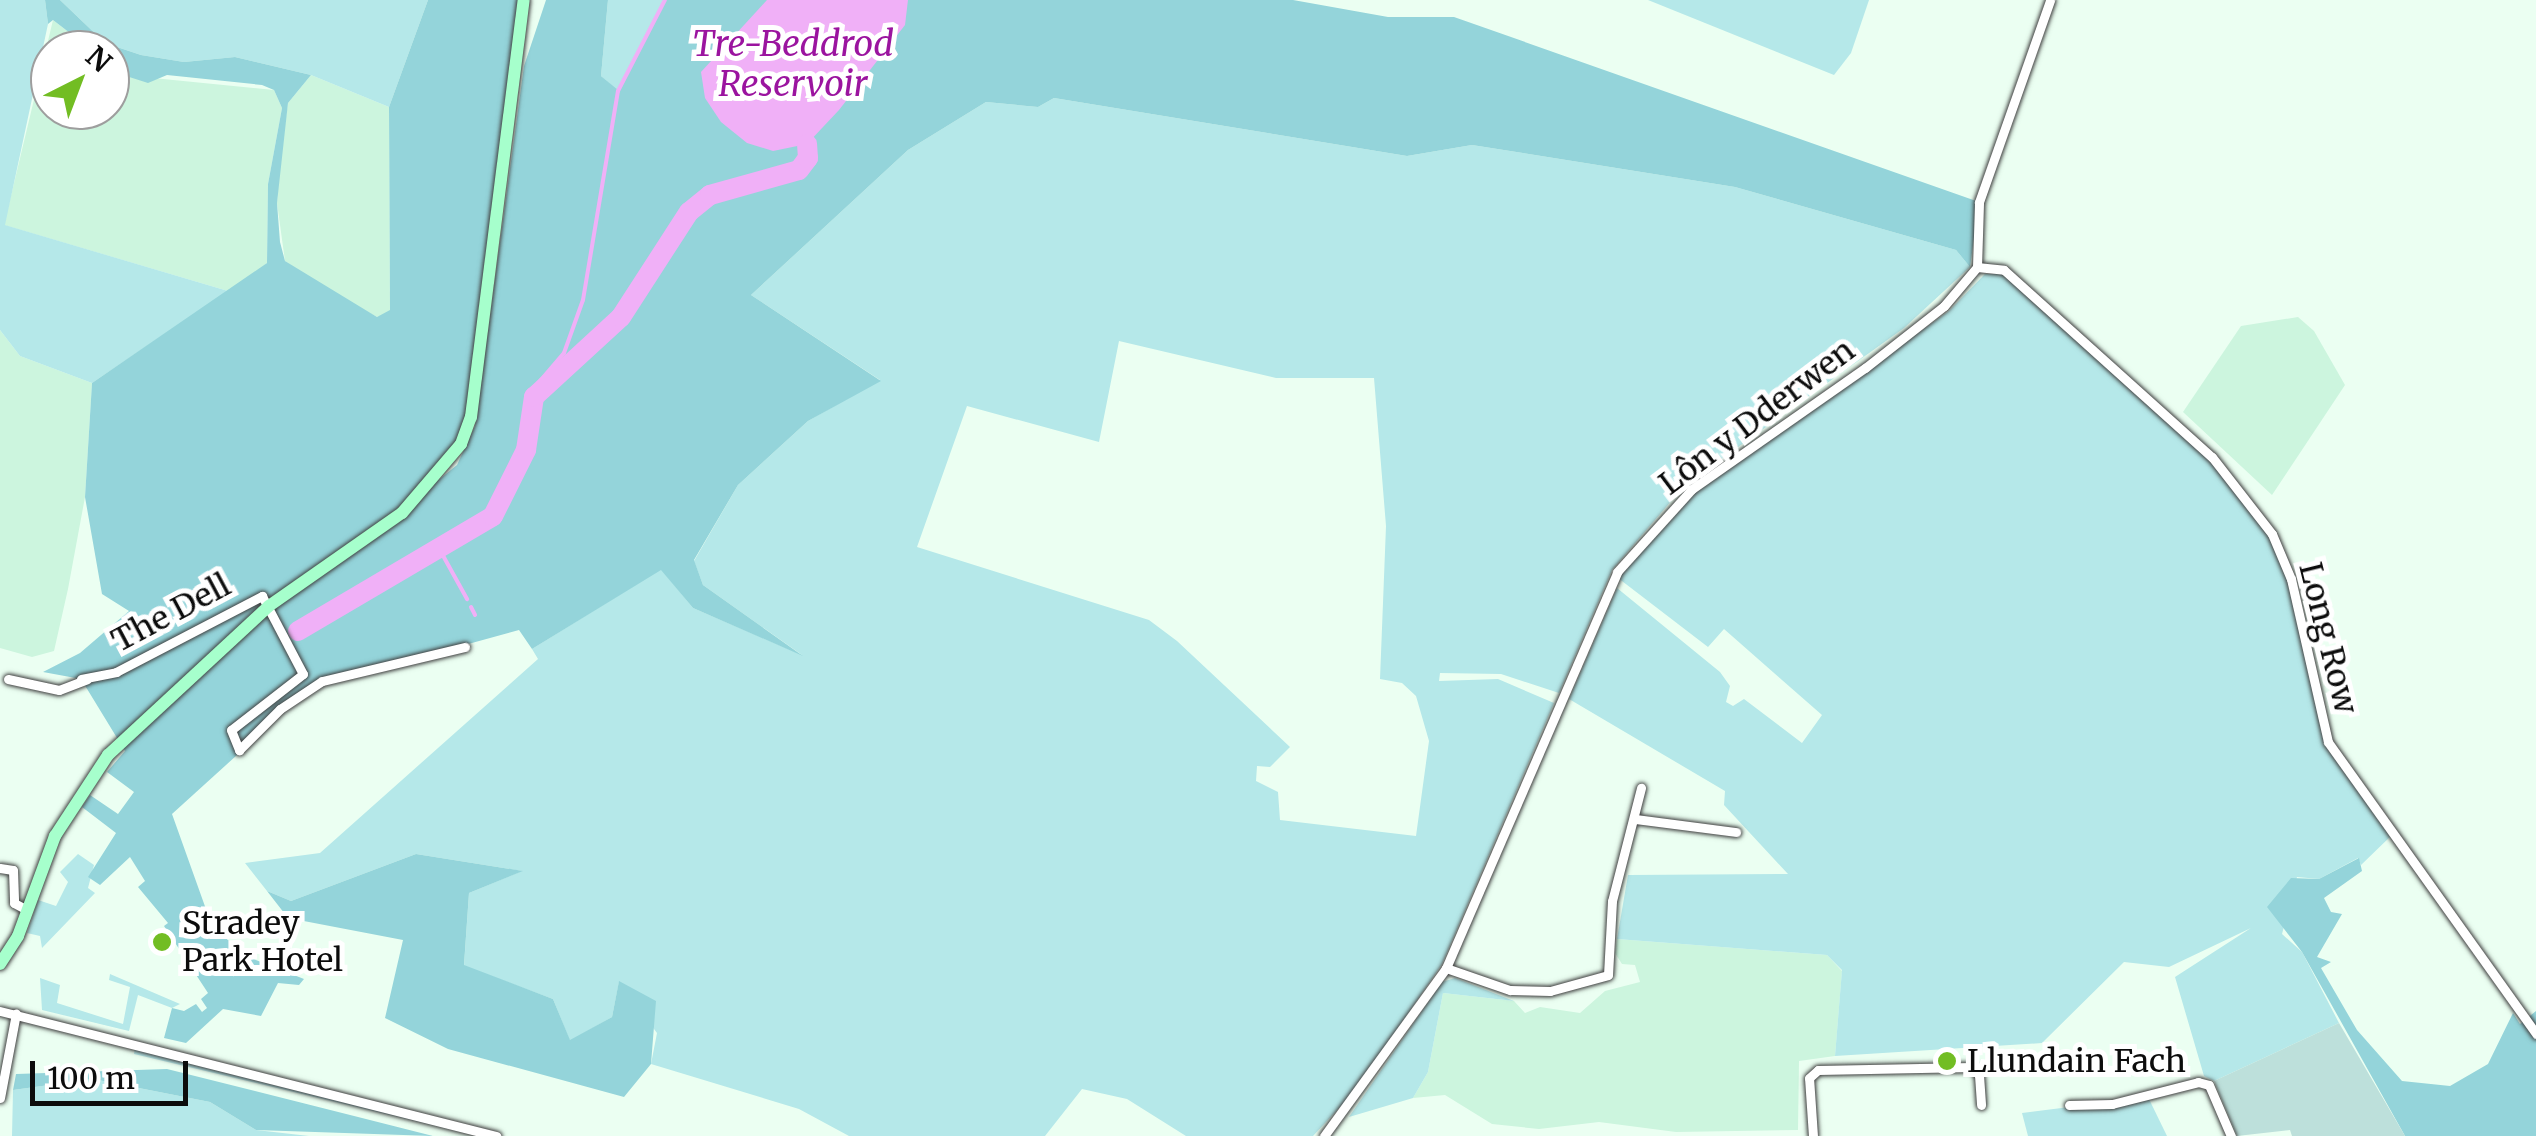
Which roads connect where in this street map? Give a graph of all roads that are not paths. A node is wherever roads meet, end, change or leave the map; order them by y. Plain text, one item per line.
1 (524, 0) edge
2 (2050, 0) edge
3 (1977, 267) junction
4 (269, 606) junction
5 (465, 647) dead end
6 (8, 678) dead end
7 (1641, 788) dead end
8 (1636, 818) junction
9 (1736, 832) dead end
10 (0, 868) edge
11 (28, 910) junction
12 (0, 964) edge
13 (1446, 968) junction
14 (0, 1010) edge
15 (16, 1013) junction
16 (2536, 1034) edge
17 (0, 1098) edge
18 (1981, 1104) dead end
19 (2070, 1105) dead end
20 (496, 1136) edge
21 (1324, 1136) edge
22 (1813, 1136) edge
23 (2231, 1136) edge

1 - 4 main road
2 - 3 street
3 - 13 street, Lôn y Dderwen
3 - 16 street, Long Row
4 - 5 street
4 - 6 street, The Dell
4 - 11 main road
7 - 8 street
8 - 9 street
8 - 13 street
10 - 11 street
11 - 12 main road
13 - 21 street, Lôn y Dderwen
14 - 15 street
15 - 17 street
15 - 20 street
18 - 22 street
19 - 23 street

